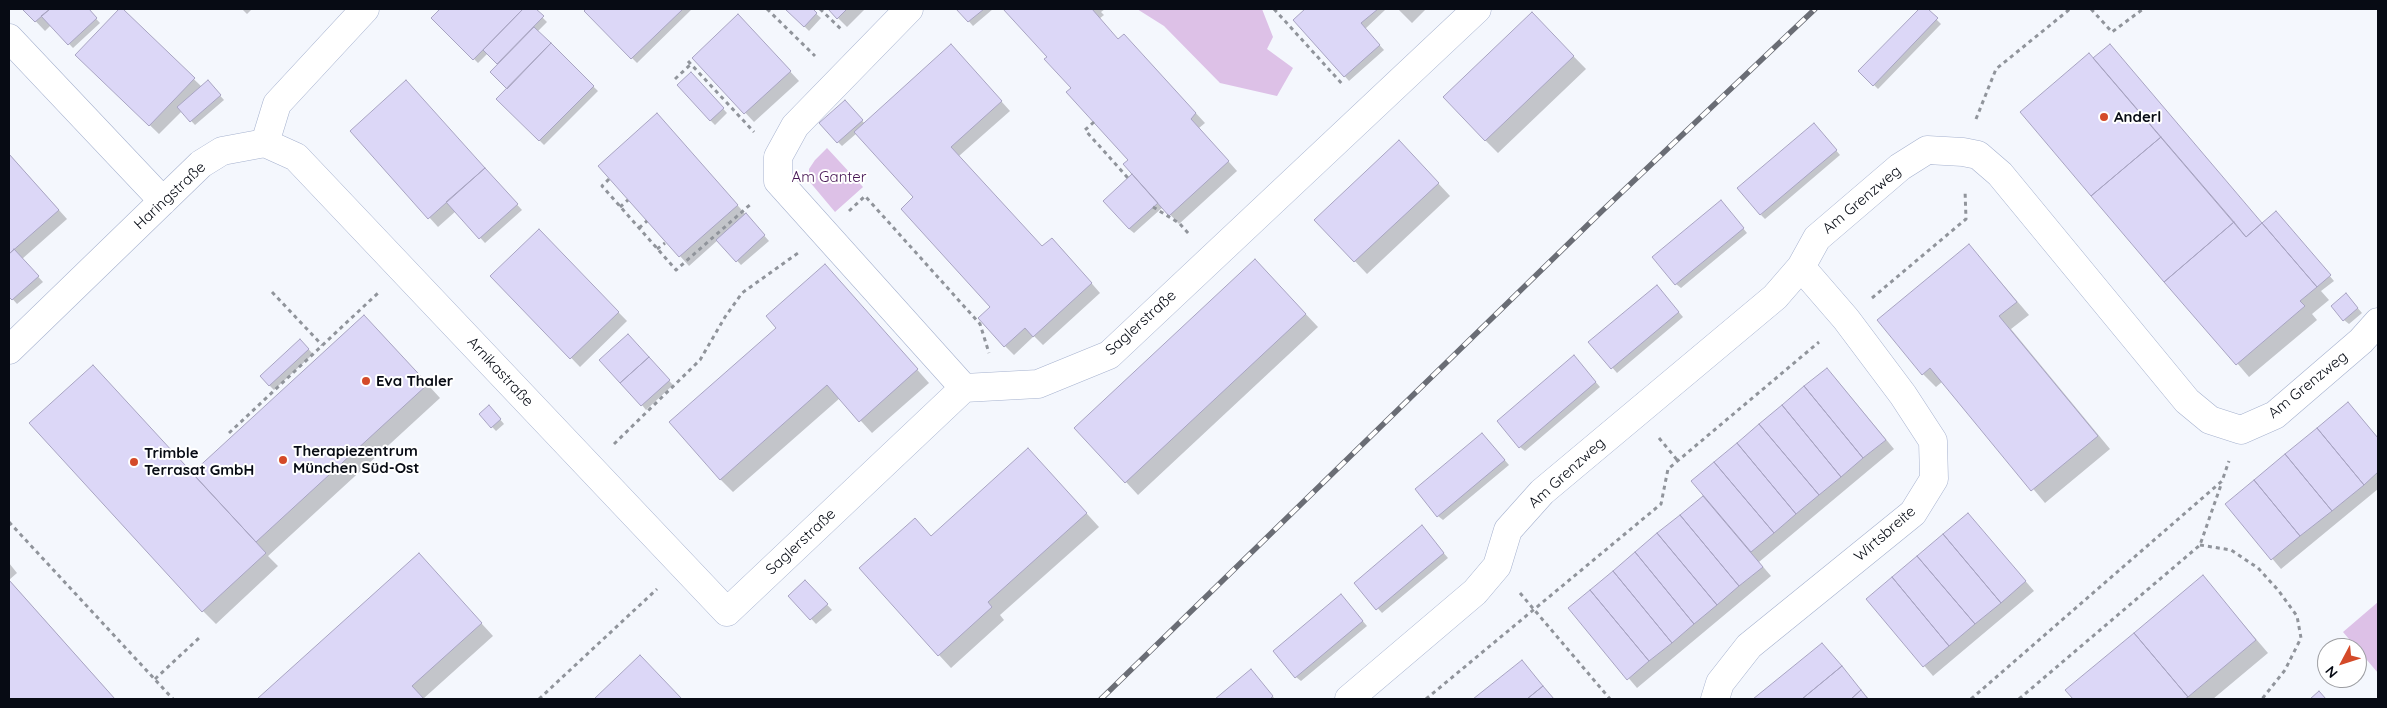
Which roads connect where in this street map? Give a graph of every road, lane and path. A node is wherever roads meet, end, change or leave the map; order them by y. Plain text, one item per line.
1 (365, 9) edge
2 (767, 9) edge
3 (909, 9) edge
4 (1274, 9) edge
5 (1478, 9) edge
6 (2070, 9) edge
7 (2091, 9) edge
8 (2143, 9) edge
9 (9, 38) edge
10 (688, 61) dead end
11 (691, 64) junction
12 (675, 79) dead end
13 (839, 79) junction
14 (1368, 111) junction
15 (1094, 122) dead end
16 (266, 143) junction
17 (1963, 152) junction
18 (778, 169) junction
19 (1128, 178) dead end
20 (609, 179) dead end
21 (865, 196) dead end
22 (628, 200) dead end
23 (163, 201) junction
24 (620, 207) junction
25 (1153, 208) dead end
26 (1966, 219) dead end
27 (647, 221) dead end
28 (1179, 223) dead end
29 (639, 228) junction
30 (665, 242) dead end
31 (658, 249) junction
32 (801, 250) dead end
33 (1802, 267) junction
34 (403, 269) junction
35 (272, 292) dead end
36 (1846, 319) junction
37 (2378, 322) edge
38 (322, 345) junction
39 (9, 350) edge
40 (964, 388) junction
41 (2240, 430) junction
42 (229, 433) dead end
43 (620, 438) dead end
44 (2222, 481) junction
45 (9, 522) edge
46 (2200, 545) junction
47 (683, 565) junction
48 (1497, 566) junction
49 (1534, 608) junction
50 (727, 612) joint
51 (199, 638) dead end
52 (155, 679) junction
53 (172, 699) edge
54 (539, 699) edge
55 (1348, 699) edge
56 (1426, 699) edge
57 (1610, 699) edge
58 (1715, 699) edge
59 (1971, 699) edge
60 (2019, 699) edge
61 (2262, 699) edge

1 - 16 street
2 - 13 path
3 - 13 street
4 - 14 path
5 - 14 street, Saglerstraße
6 - 17 path
7 - 8 path
9 - 23 street
10 - 11 path
11 - 12 path
11 - 18 path
13 - 18 street
14 - 40 street, Saglerstraße
15 - 19 path
16 - 23 street, Haringstraße
16 - 34 street, Arnikastraße
17 - 33 street, Am Grenzweg
17 - 41 street, Am Grenzweg
18 - 31 path
18 - 40 street
20 - 24 path
21 - 40 path
22 - 24 path
23 - 39 street, Haringstraße
24 - 29 path
25 - 28 path
26 - 36 path
27 - 29 path
29 - 31 path
30 - 31 path
32 - 43 path
33 - 36 street, Wirtsbreite
33 - 48 street, Am Grenzweg
34 - 38 path
34 - 47 street, Arnikastraße
35 - 38 path
36 - 49 path
36 - 58 street, Wirtsbreite
37 - 41 street, Am Grenzweg
38 - 42 path
40 - 50 street, Saglerstraße
41 - 44 path
44 - 46 path
44 - 59 path
45 - 52 path
46 - 60 path
46 - 61 path
47 - 50 street, Arnikastraße
47 - 54 path
48 - 49 path
48 - 55 street, Am Grenzweg
49 - 56 path
49 - 57 path
51 - 52 path
52 - 53 path

